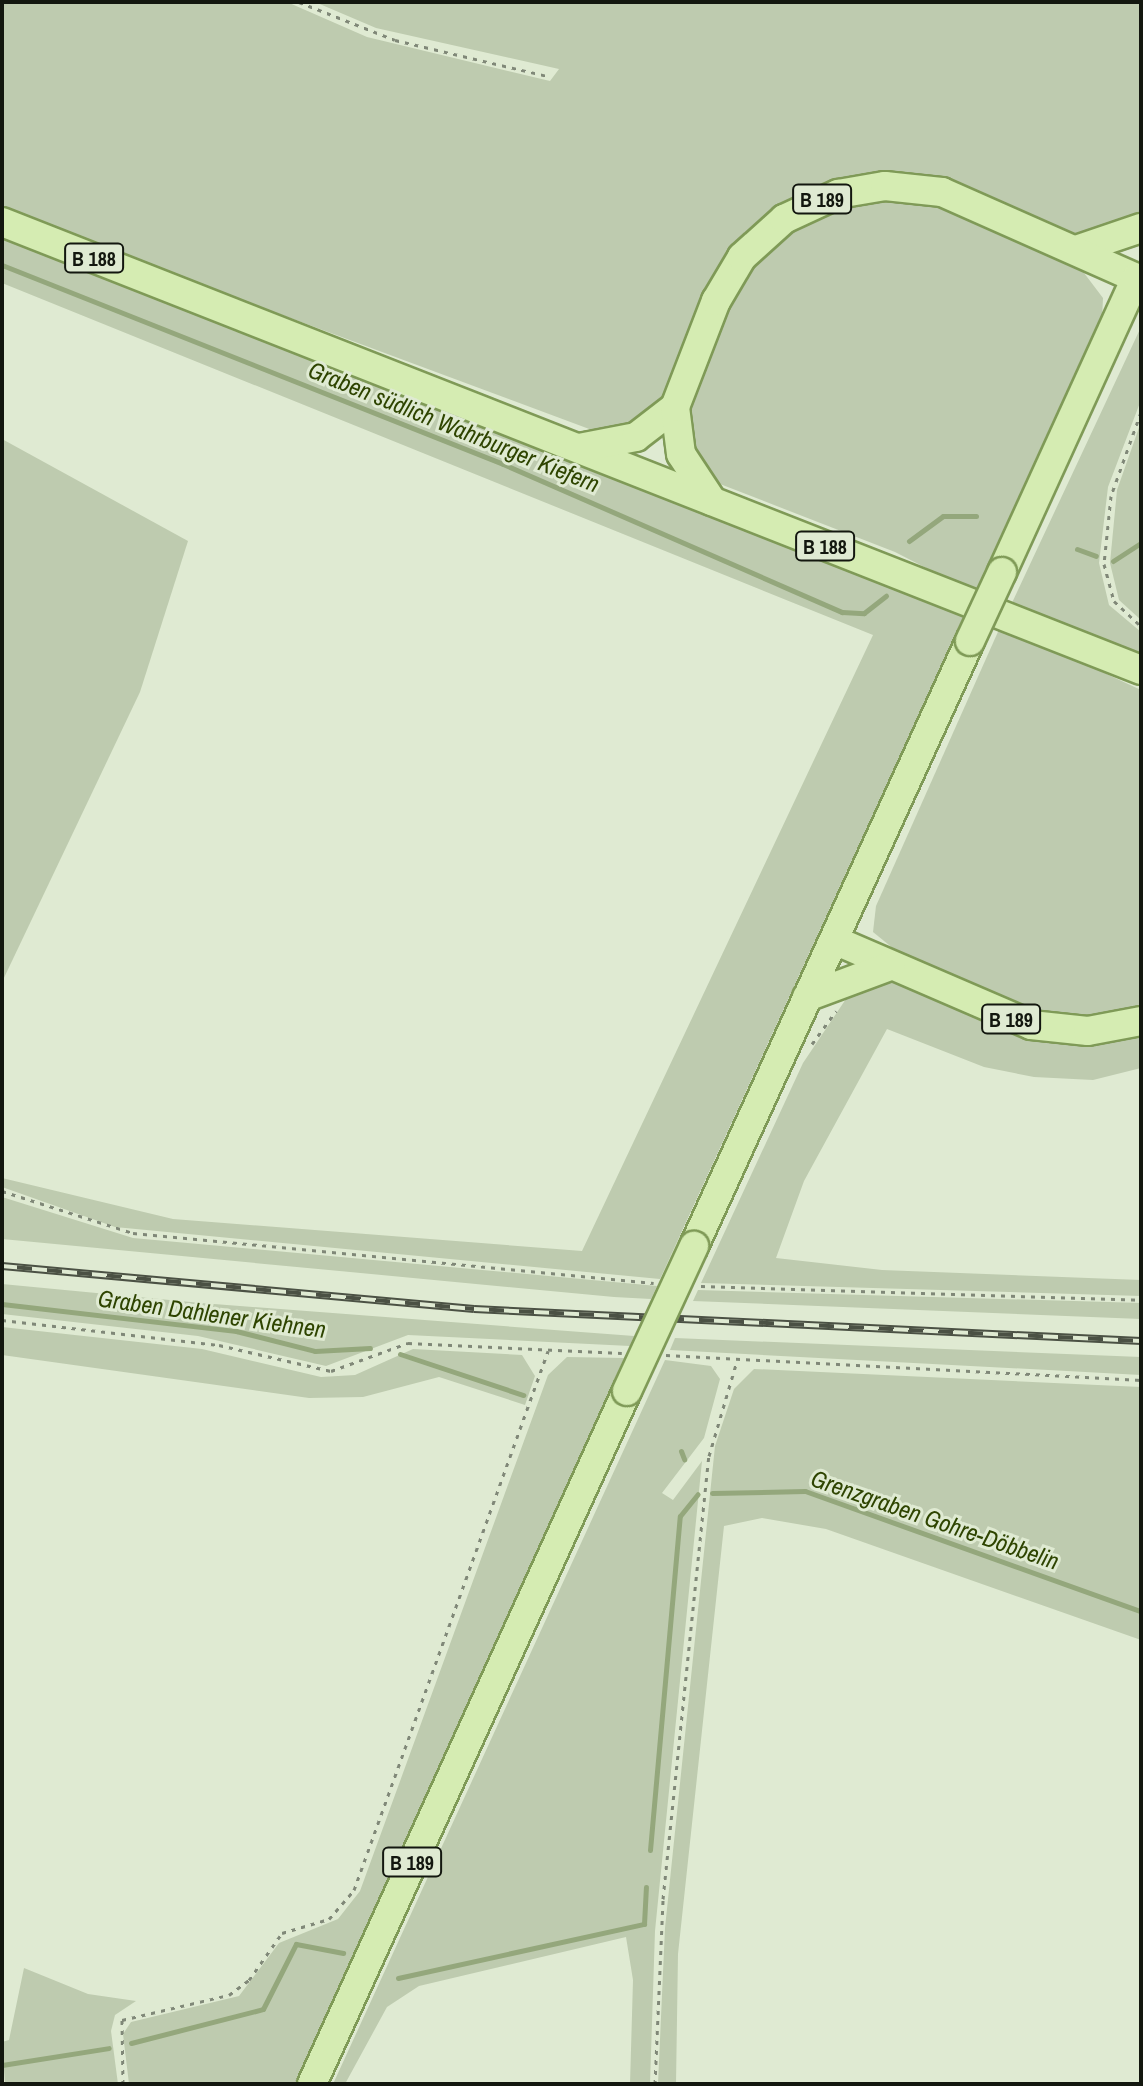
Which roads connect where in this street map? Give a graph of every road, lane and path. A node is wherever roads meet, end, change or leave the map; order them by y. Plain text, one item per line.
1 (299, 2) edge
2 (547, 76) dead end
3 (2, 222) edge
4 (1141, 228) edge
5 (1076, 250) junction
6 (675, 407) junction
7 (1141, 412) edge
8 (577, 448) junction
9 (712, 501) junction
10 (1141, 626) edge
11 (1141, 670) edge
12 (834, 940) junction
13 (890, 966) junction
14 (807, 997) junction
15 (1141, 1021) edge
16 (2, 1191) edge
17 (671, 1284) dead end
18 (686, 1285) dead end
19 (1141, 1300) edge
20 (2, 1320) edge
21 (548, 1351) junction
22 (634, 1353) dead end
23 (649, 1354) dead end
24 (737, 1361) junction
25 (1141, 1380) edge
26 (123, 2084) edge
27 (312, 2084) edge
28 (655, 2084) edge

1 - 2 path
3 - 8 main road, B 188
4 - 5 main road
5 - 6 main road, B 189
5 - 12 main road, B 189, bridge
6 - 8 main road, B 189
6 - 9 main road
7 - 10 path
8 - 9 main road
9 - 11 main road, B 188
12 - 13 main road, B 189
12 - 14 main road, B 189
13 - 14 main road
13 - 15 main road, B 189
14 - 27 main road, B 189, bridge
16 - 17 path
18 - 19 path
20 - 21 path
21 - 22 path
21 - 26 path
23 - 24 path
24 - 25 path
24 - 28 path

